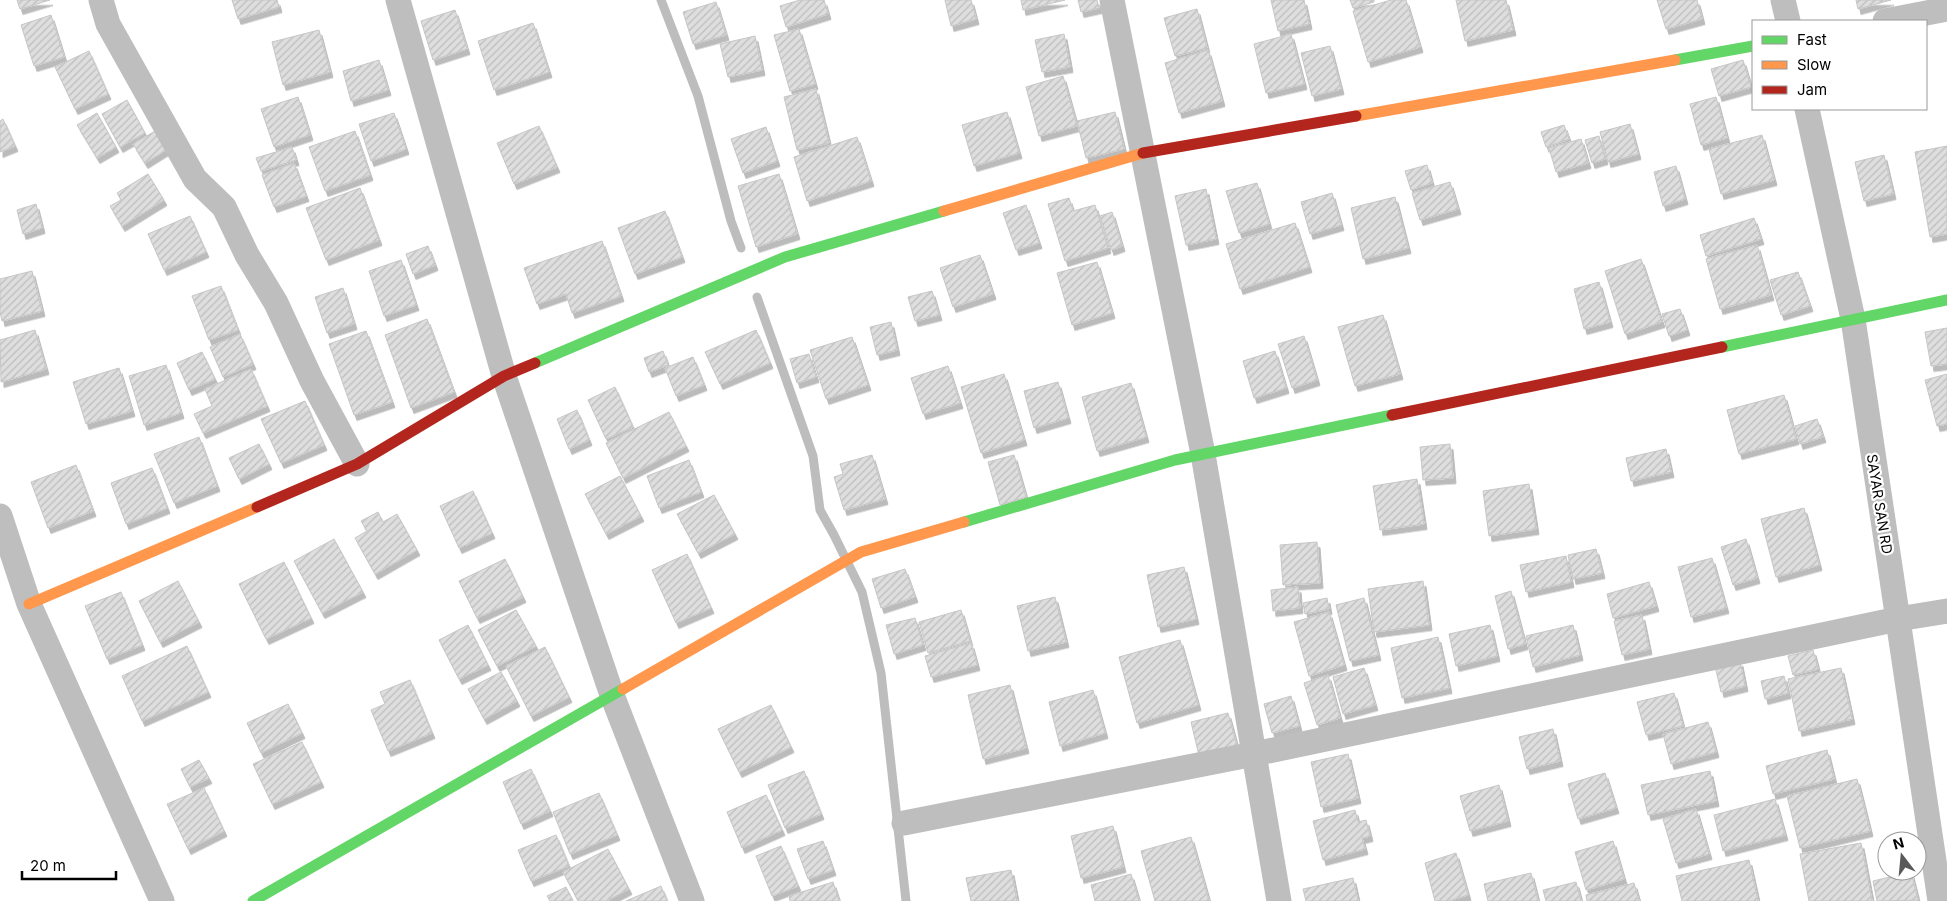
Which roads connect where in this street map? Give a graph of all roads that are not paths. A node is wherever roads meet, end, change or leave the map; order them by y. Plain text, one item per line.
1 (101, 0) edge
2 (398, 0) edge
3 (1112, 0) edge
4 (1783, 0) edge
5 (1947, 9) edge
6 (1788, 20) edge
7 (1890, 20) edge
8 (1752, 46) edge
9 (1807, 110) edge
10 (1142, 153) junction
11 (1947, 300) edge
12 (1852, 319) junction
13 (504, 376) junction
14 (1203, 454) junction
15 (356, 464) junction
16 (0, 516) edge
17 (29, 604) junction
18 (1947, 611) edge
19 (1898, 620) junction
20 (612, 695) junction
21 (1254, 754) junction
22 (904, 823) dead end
23 (162, 901) edge
24 (253, 901) edge
25 (692, 901) edge
26 (1279, 901) edge
27 (1940, 901) edge

1 - 15 street
2 - 13 street
3 - 10 street
4 - 6 street
5 - 7 street
8 - 10 street
9 - 12 street, SAYAR SAN RD
10 - 13 street
10 - 14 street
11 - 12 street
12 - 14 street
12 - 19 street, SAYAR SAN RD
13 - 15 street
13 - 20 street
14 - 20 street
14 - 21 street
15 - 17 street
16 - 17 street
17 - 23 street
18 - 19 street
19 - 21 street
19 - 27 street, SAYAR SAN RD
20 - 24 street
20 - 25 street
21 - 22 street
21 - 26 street

